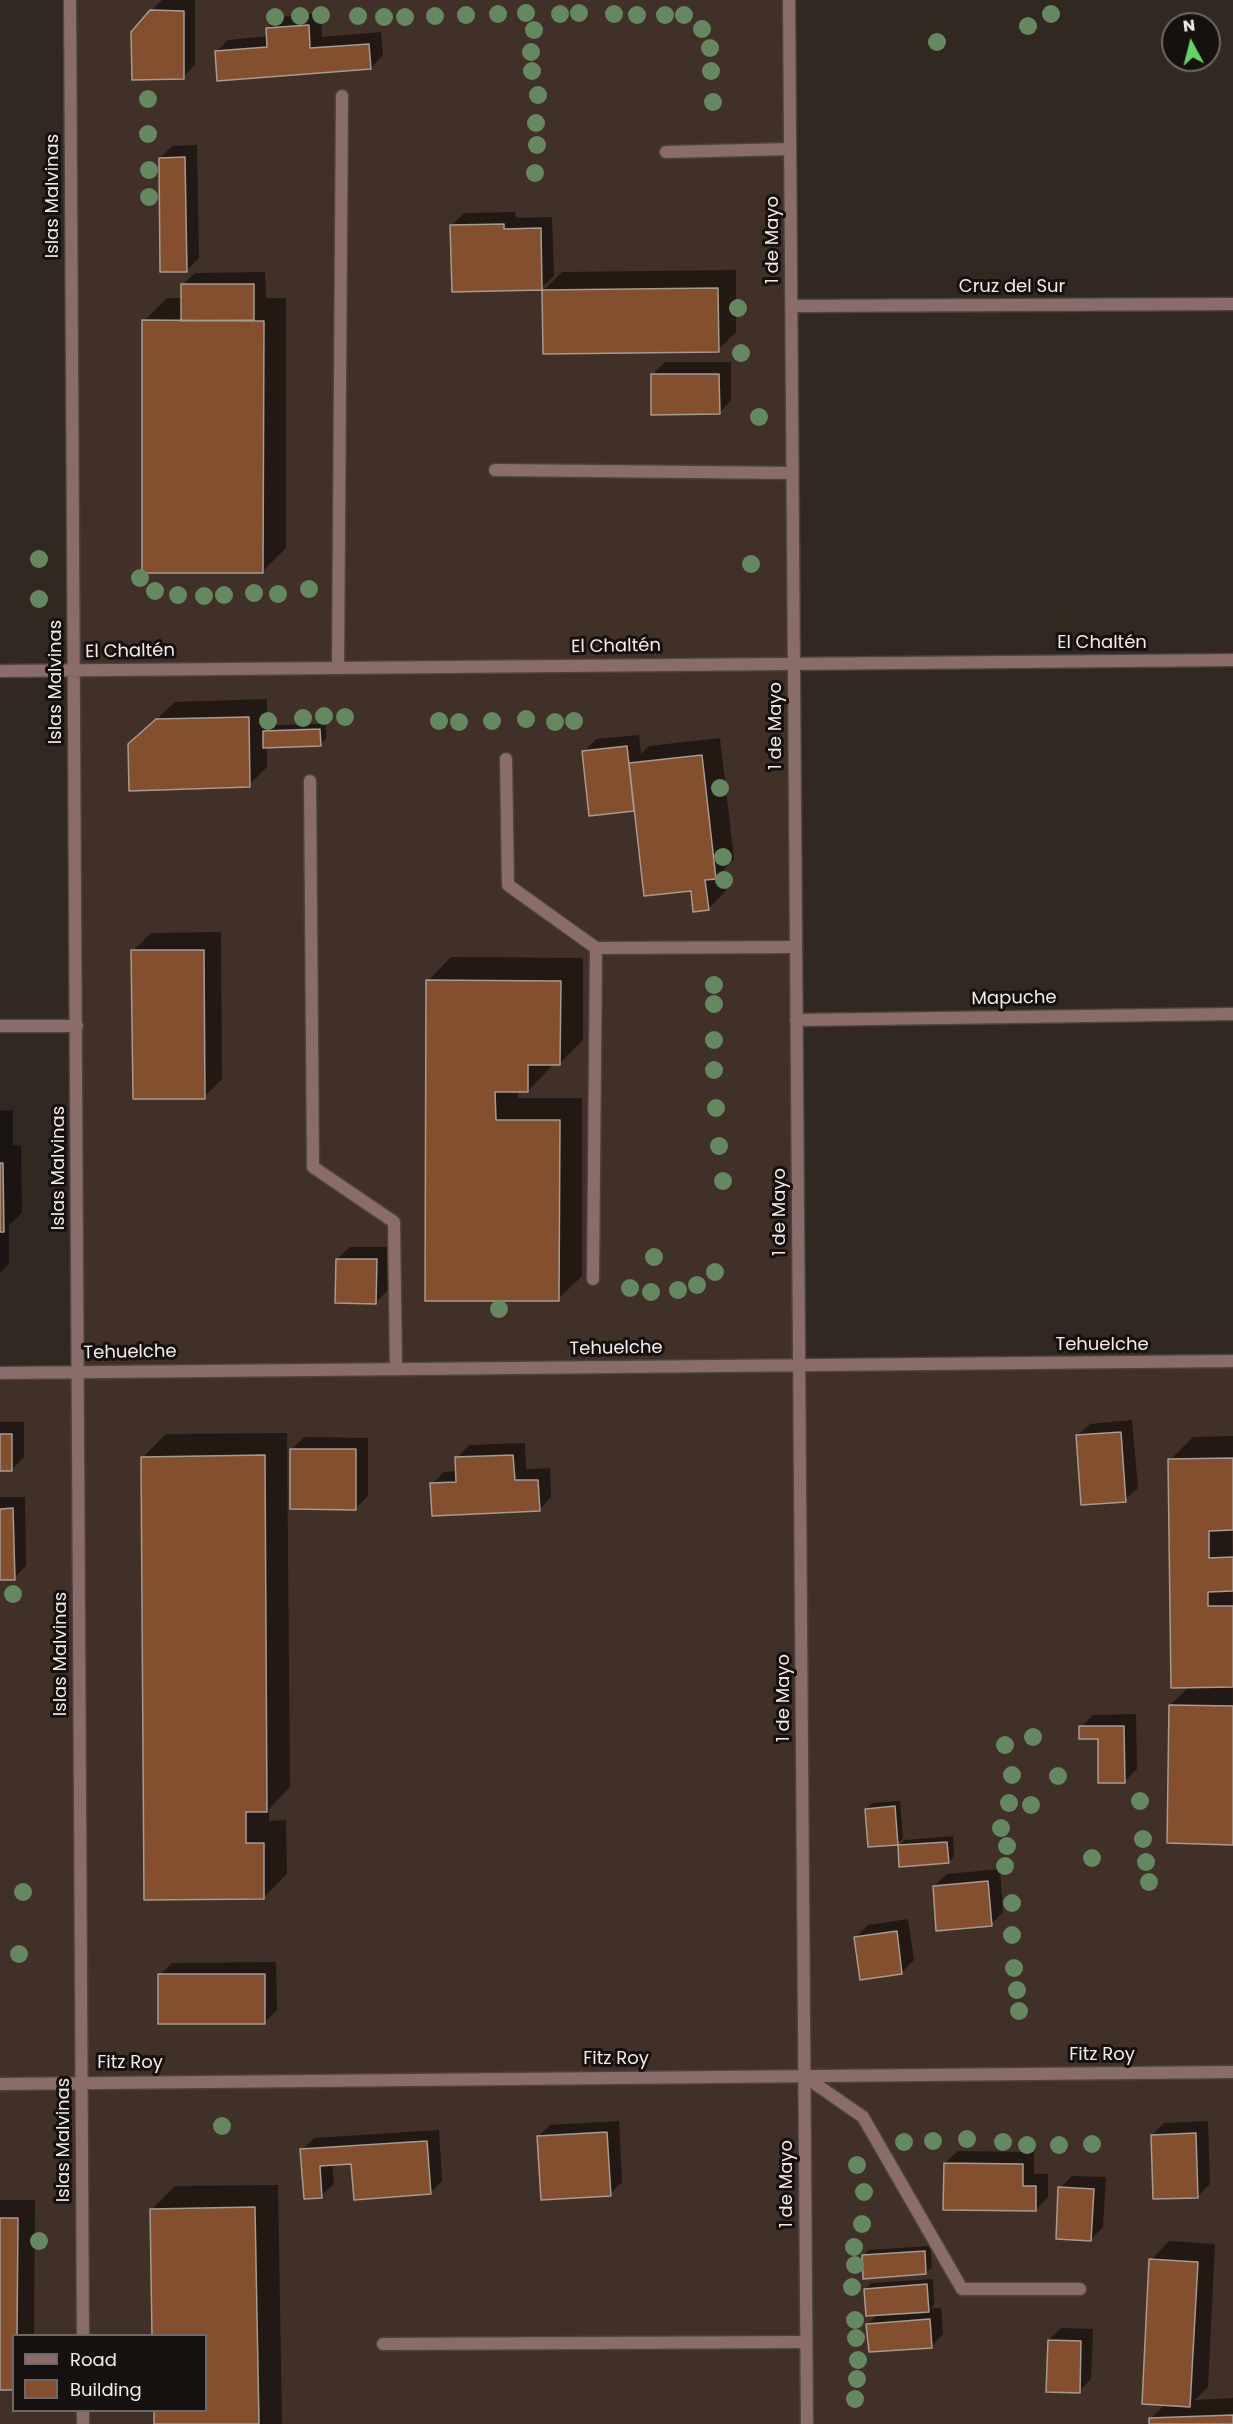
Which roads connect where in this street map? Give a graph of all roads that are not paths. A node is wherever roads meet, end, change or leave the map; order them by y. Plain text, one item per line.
1 (70, 0) edge
2 (789, 0) edge
3 (342, 96) dead end
4 (790, 149) junction
5 (666, 152) dead end
6 (1233, 303) edge
7 (791, 306) junction
8 (495, 470) dead end
9 (792, 473) junction
10 (1233, 660) edge
11 (794, 663) junction
12 (338, 668) junction
13 (74, 670) junction
14 (0, 671) edge
15 (506, 759) dead end
16 (310, 781) dead end
17 (796, 947) junction
18 (596, 948) junction
19 (1233, 1014) edge
20 (796, 1020) junction
21 (0, 1026) edge
22 (77, 1026) junction
23 (593, 1279) dead end
24 (1233, 1361) edge
25 (799, 1365) junction
26 (396, 1369) junction
27 (78, 1372) junction
28 (0, 1373) edge
29 (1233, 2072) edge
30 (804, 2076) junction
31 (82, 2081) junction
32 (0, 2084) edge
33 (1080, 2289) dead end
34 (83, 2334) edge
35 (807, 2342) junction
36 (383, 2344) dead end
37 (807, 2424) edge

1 - 13 street, Islas Malvinas
2 - 4 street, 1 de Mayo
3 - 12 street
4 - 5 street
4 - 7 street, 1 de Mayo
6 - 7 street, Cruz del Sur
7 - 9 street, 1 de Mayo
8 - 9 street
9 - 11 street, 1 de Mayo
10 - 11 street, El Chaltén
11 - 12 street, El Chaltén
11 - 17 street, 1 de Mayo
12 - 13 street, El Chaltén
13 - 14 street, El Chaltén
13 - 22 street, Islas Malvinas
15 - 18 street
16 - 26 street
17 - 18 street
17 - 20 street, 1 de Mayo
18 - 23 street
19 - 20 street, Mapuche
20 - 25 street, 1 de Mayo
21 - 22 street
22 - 27 street, Islas Malvinas
24 - 25 street, Tehuelche
25 - 26 street, Tehuelche
25 - 30 street, 1 de Mayo
26 - 27 street, Tehuelche
27 - 28 street, Tehuelche
27 - 31 street, Islas Malvinas
29 - 30 street, Fitz Roy
30 - 31 street, Fitz Roy
30 - 33 street
30 - 35 street, 1 de Mayo
31 - 32 street, Fitz Roy
31 - 34 street, Islas Malvinas
35 - 36 street
35 - 37 street, 1 de Mayo

